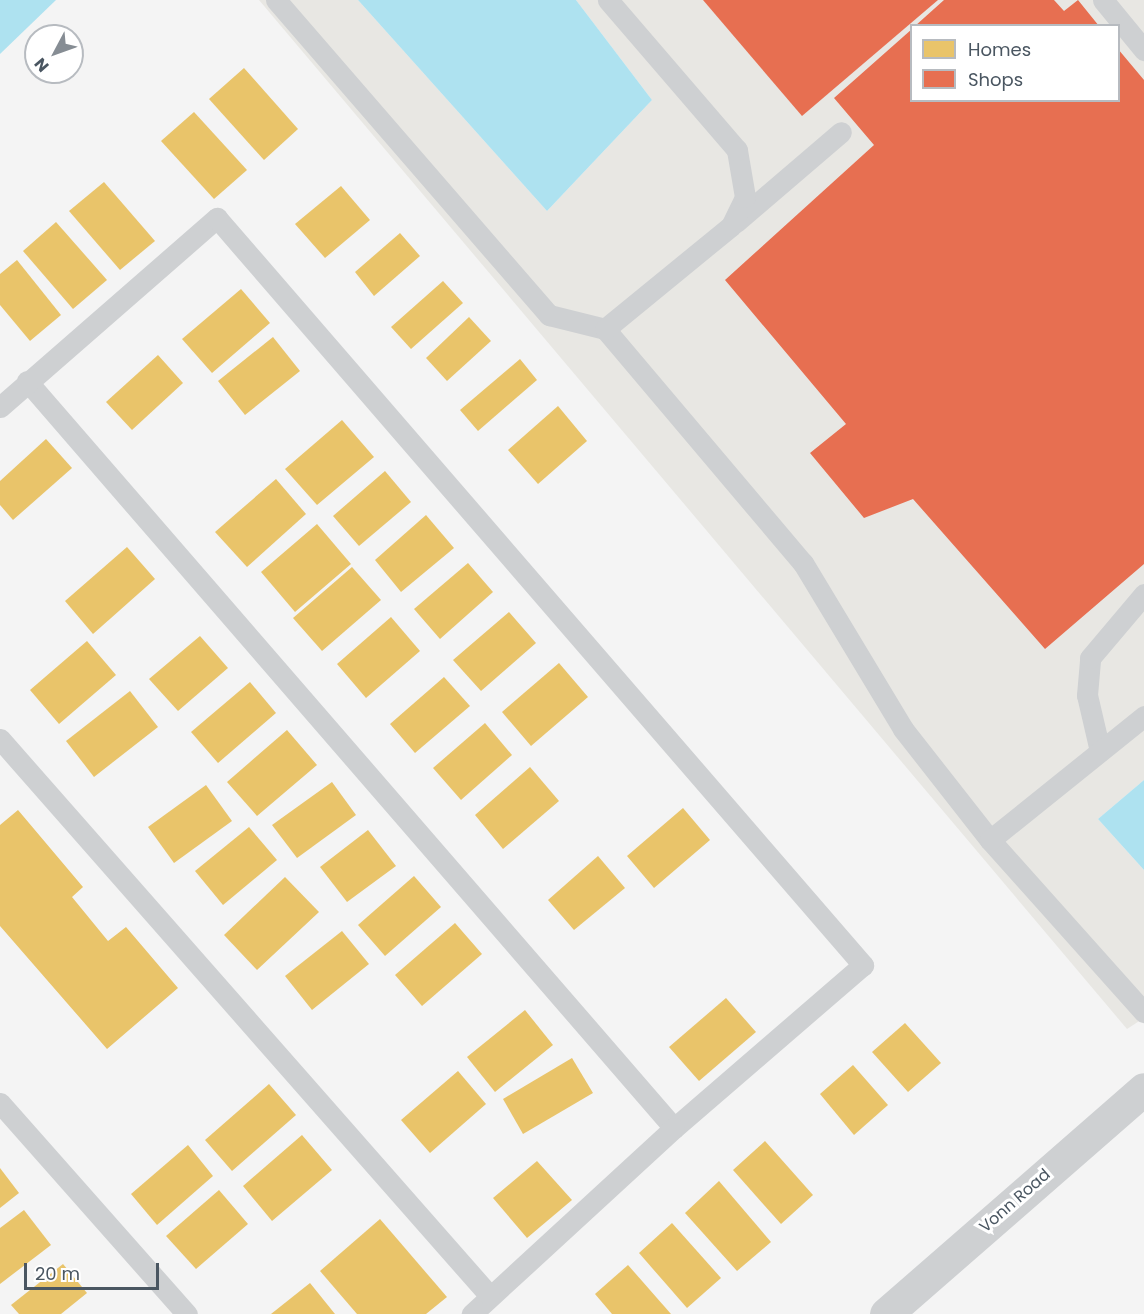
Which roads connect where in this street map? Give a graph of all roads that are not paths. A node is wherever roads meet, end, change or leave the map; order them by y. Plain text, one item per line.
1 (276, 0) edge
2 (608, 0) edge
3 (1103, 0) edge
4 (1144, 50) edge
5 (841, 132) dead end
6 (731, 226) junction
7 (605, 329) junction
8 (27, 381) junction
9 (0, 407) edge
10 (1144, 594) edge
11 (1144, 716) edge
12 (0, 739) edge
13 (1100, 751) junction
14 (990, 840) junction
15 (1144, 1012) edge
16 (1144, 1089) edge
17 (0, 1103) edge
18 (674, 1128) junction
19 (489, 1295) junction
20 (187, 1314) edge
21 (472, 1314) edge
22 (886, 1314) edge

1 - 7 lane
2 - 6 lane
3 - 4 lane
5 - 6 lane
6 - 7 lane
7 - 14 lane
8 - 9 lane
8 - 18 lane
8 - 18 lane
10 - 13 lane
11 - 13 lane
12 - 19 lane
13 - 14 lane
14 - 15 lane
16 - 22 street, Vonn Road
17 - 20 lane
18 - 19 lane
19 - 21 lane

